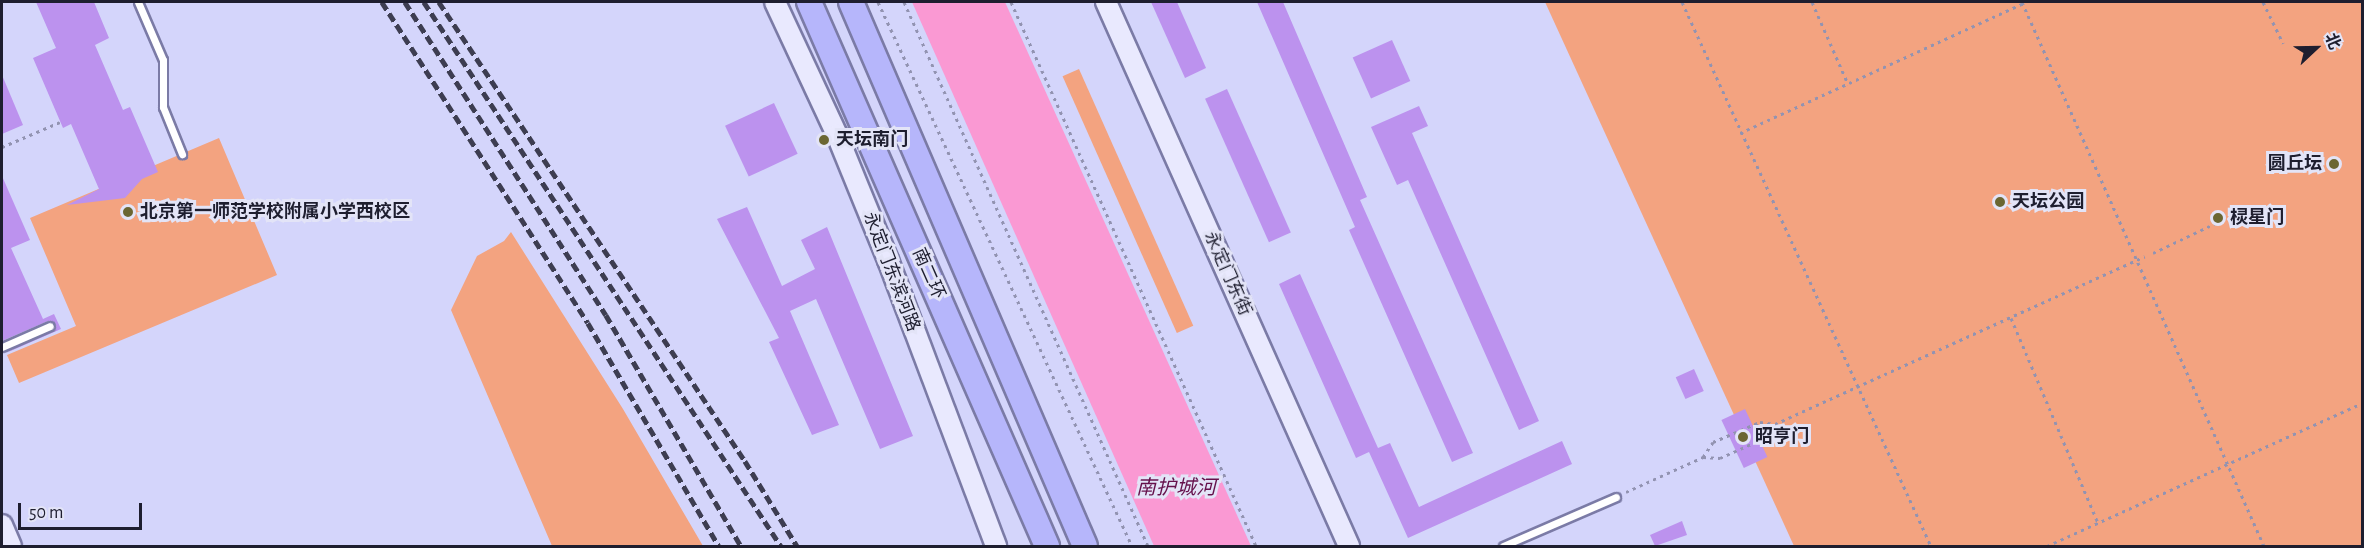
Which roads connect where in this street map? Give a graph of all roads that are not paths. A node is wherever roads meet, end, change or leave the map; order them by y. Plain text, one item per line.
1 (138, 2) edge
2 (775, 2) edge
3 (809, 2) edge
4 (851, 2) edge
5 (1106, 2) edge
6 (182, 154) dead end
7 (50, 326) dead end
8 (2, 347) edge
9 (1616, 497) road end
10 (2, 525) edge
11 (11, 546) edge
12 (996, 546) edge
13 (1047, 546) edge
14 (1085, 546) edge
15 (1349, 546) edge
16 (1503, 546) edge

1 - 6 lane
2 - 12 street, 永定门东滨河路
3 - 13 highway, 南二环
4 - 14 highway, 南二环
5 - 15 street, 永定门东街
7 - 8 lane
9 - 16 lane
10 - 11 street

